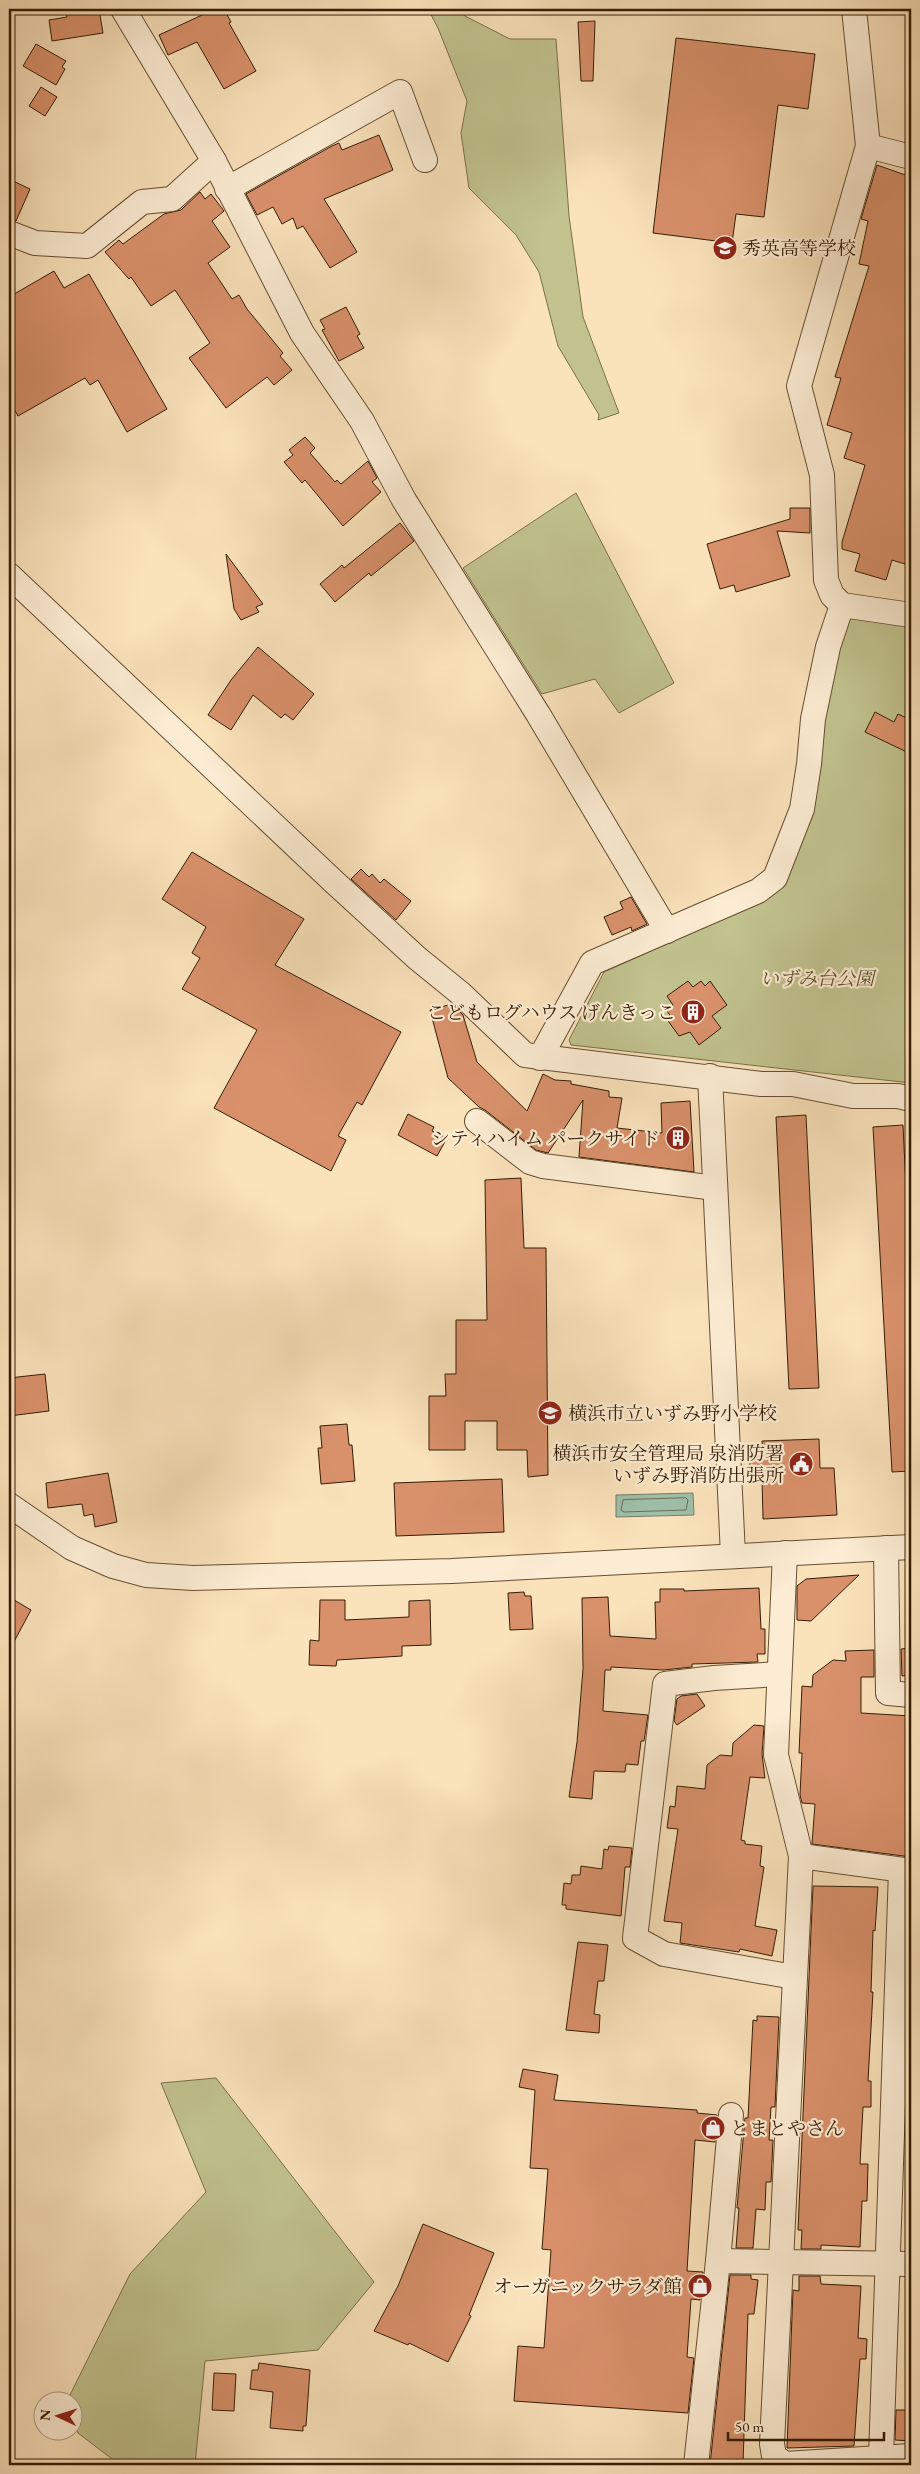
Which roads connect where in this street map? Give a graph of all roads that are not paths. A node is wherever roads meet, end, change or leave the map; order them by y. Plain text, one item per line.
1 (123, 9) edge
2 (854, 9) edge
3 (868, 146) junction
4 (911, 156) edge
5 (425, 160) dead end
6 (214, 161) junction
7 (227, 189) junction
8 (9, 233) edge
9 (9, 575) edge
10 (842, 605) junction
11 (911, 615) edge
12 (667, 930) junction
13 (540, 1058) junction
14 (710, 1076) junction
15 (911, 1099) edge
16 (477, 1121) dead end
17 (716, 1188) junction
18 (9, 1505) edge
19 (911, 1547) edge
20 (886, 1548) junction
21 (785, 1553) junction
22 (733, 1555) junction
23 (779, 1674) junction
24 (911, 1695) edge
25 (801, 1856) junction
26 (906, 1870) edge
27 (794, 1976) junction
28 (731, 2115) dead end
29 (718, 2261) junction
30 (780, 2262) junction
31 (886, 2264) junction
32 (911, 2264) edge
33 (911, 2456) edge
34 (881, 2457) junction
35 (696, 2465) edge

1 - 6 street
2 - 3 street
3 - 4 street
3 - 10 street
5 - 7 street
6 - 7 street
6 - 8 street
7 - 12 street
9 - 13 street
10 - 11 street
10 - 12 street
12 - 13 street
13 - 14 street
14 - 15 street
14 - 17 street
16 - 17 street
17 - 22 street
18 - 22 street
19 - 20 street
20 - 21 street
20 - 24 street
21 - 22 street
21 - 23 street
23 - 25 street
23 - 27 street
25 - 26 street
25 - 27 street
26 - 31 street
27 - 30 street
28 - 29 street
29 - 30 street
29 - 35 street
30 - 31 street
30 - 34 street
31 - 32 street
31 - 34 street
33 - 34 street

